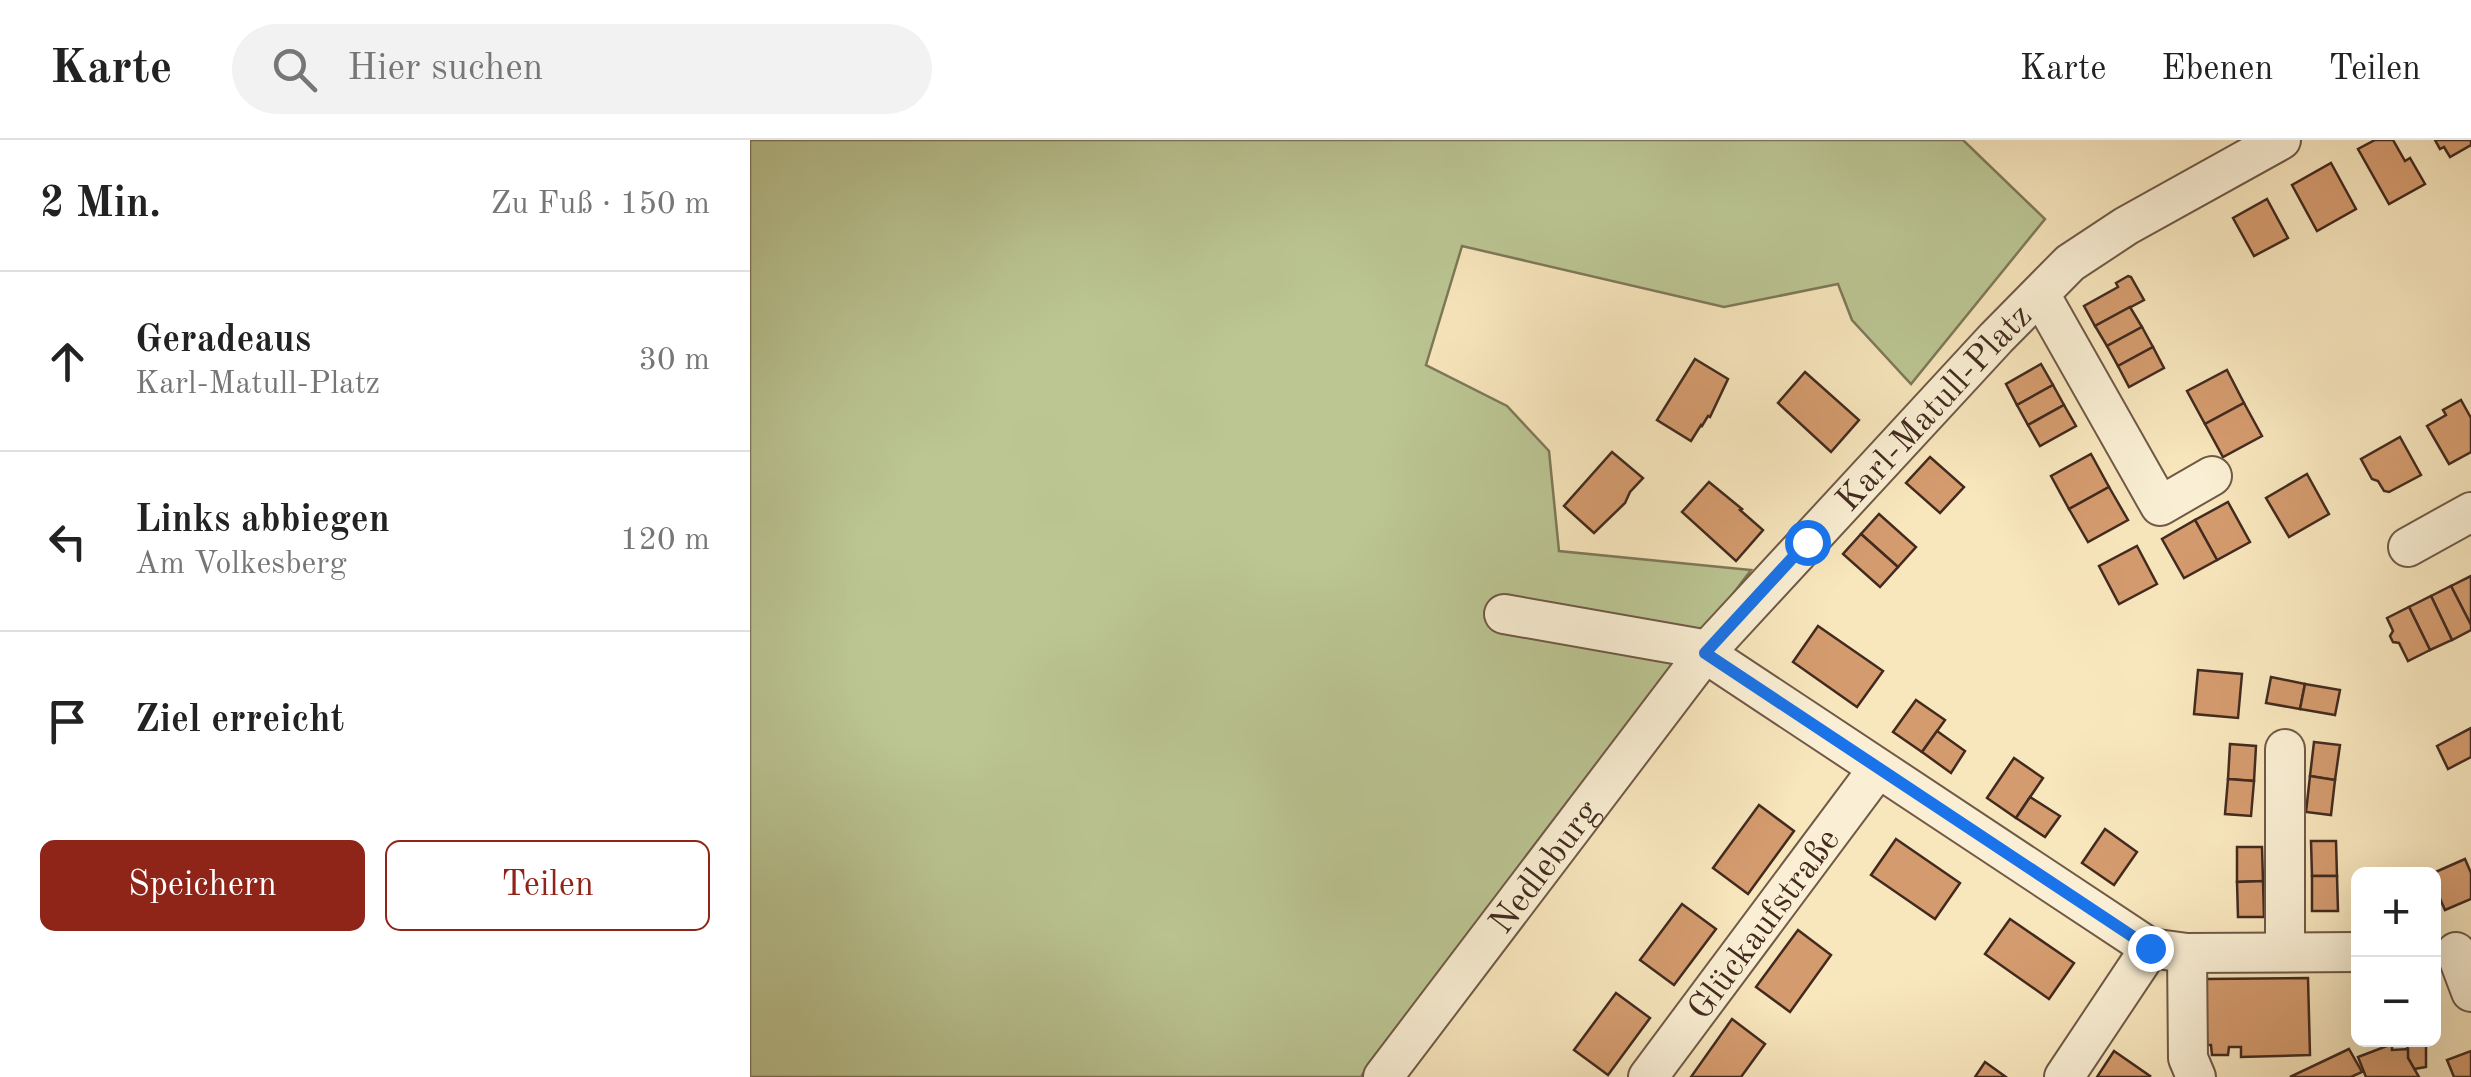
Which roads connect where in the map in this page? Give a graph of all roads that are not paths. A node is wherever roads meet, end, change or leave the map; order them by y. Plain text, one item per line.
1 (2281, 140) edge
2 (2040, 294) junction
3 (2212, 476) dead end
4 (2471, 512) edge
5 (2408, 547) dead end
6 (1504, 614) dead end
7 (1705, 653) junction
8 (2285, 750) dead end
9 (1877, 770) junction
10 (2168, 950) junction
11 (2454, 951) edge
12 (2284, 952) junction
13 (2351, 952) edge
14 (2471, 992) edge
15 (1383, 1077) edge
16 (1648, 1077) edge
17 (2064, 1077) edge
18 (2196, 1077) edge

1 - 2 street, Karl-Matull-Platz
2 - 3 street
2 - 7 street, Karl-Matull-Platz
4 - 5 street
6 - 7 street
7 - 9 street
7 - 15 street, Nedleburg
8 - 12 street
9 - 10 street
9 - 16 street, Glückaufstraße
10 - 12 street
10 - 17 street
10 - 18 street
11 - 14 street
12 - 13 street

